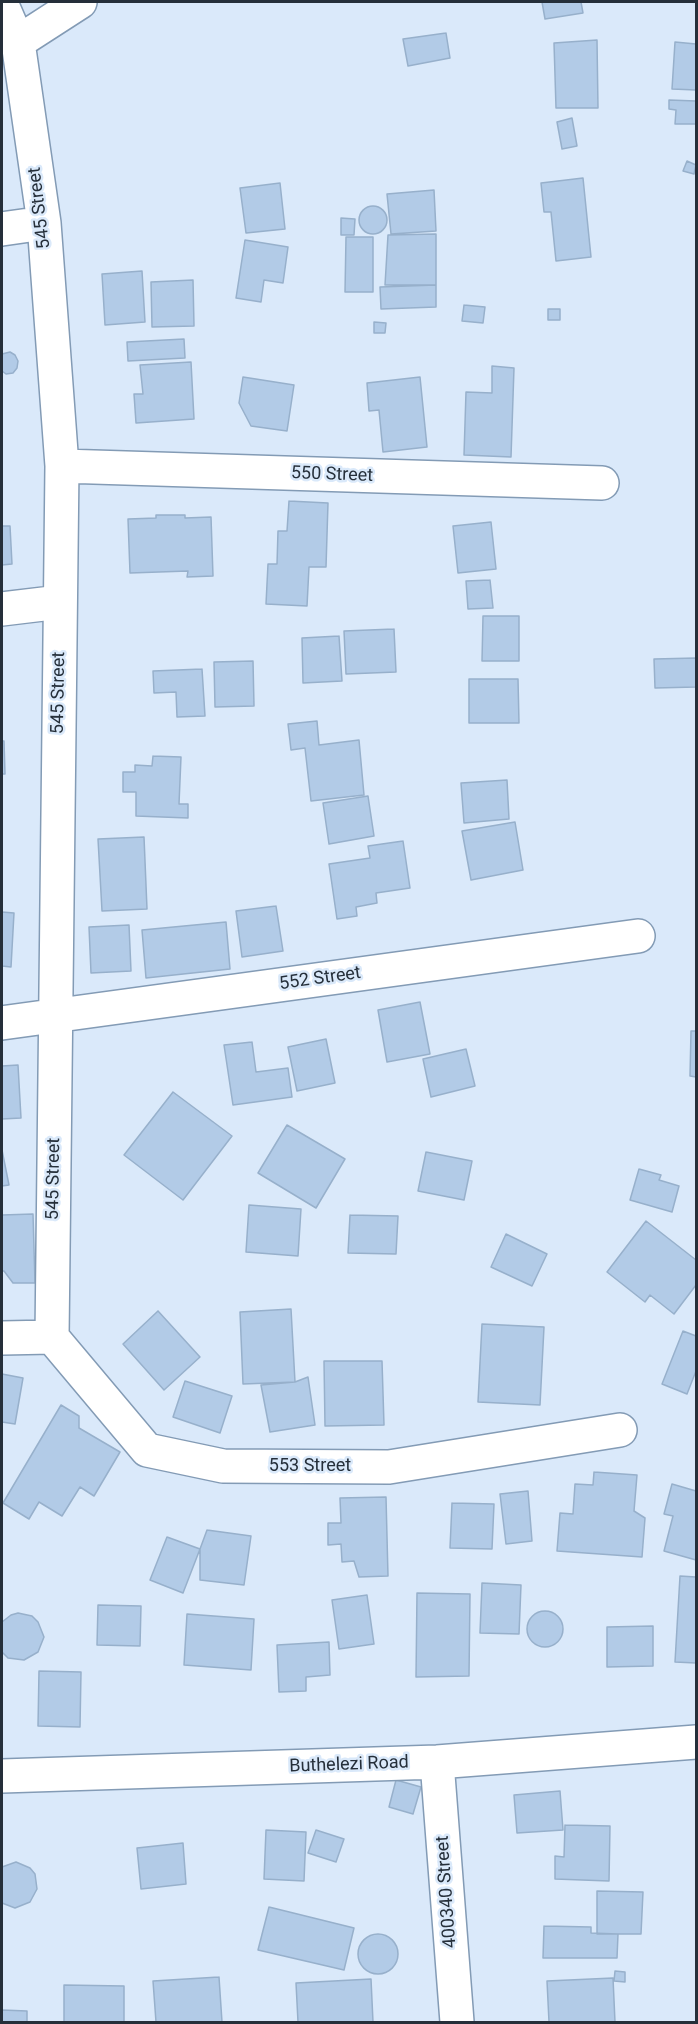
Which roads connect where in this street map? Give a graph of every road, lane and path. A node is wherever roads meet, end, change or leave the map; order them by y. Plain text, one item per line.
1 (80, 2) edge
2 (2, 5) edge
3 (18, 42) junction
4 (44, 223) junction
5 (2, 229) edge
6 (62, 466) junction
7 (602, 483) dead end
8 (60, 602) junction
9 (2, 609) edge
10 (638, 936) dead end
11 (56, 1016) junction
12 (2, 1023) edge
13 (52, 1336) junction
14 (2, 1338) edge
15 (620, 1430) dead end
16 (696, 1742) edge
17 (437, 1762) junction
18 (2, 1776) edge
19 (457, 2022) edge

1 - 3 street
2 - 3 street, 545 Street
3 - 4 street, 545 Street
4 - 5 street
4 - 6 street, 545 Street
6 - 7 street, 550 Street
6 - 8 street, 545 Street
8 - 9 street
8 - 11 street, 545 Street
10 - 11 street, 552 Street
11 - 12 street, 552 Street
11 - 13 street, 545 Street
13 - 14 street
13 - 15 street, 553 Street
16 - 17 street, Buthelezi Road
17 - 18 street, Buthelezi Road
17 - 19 street, 400340 Street

